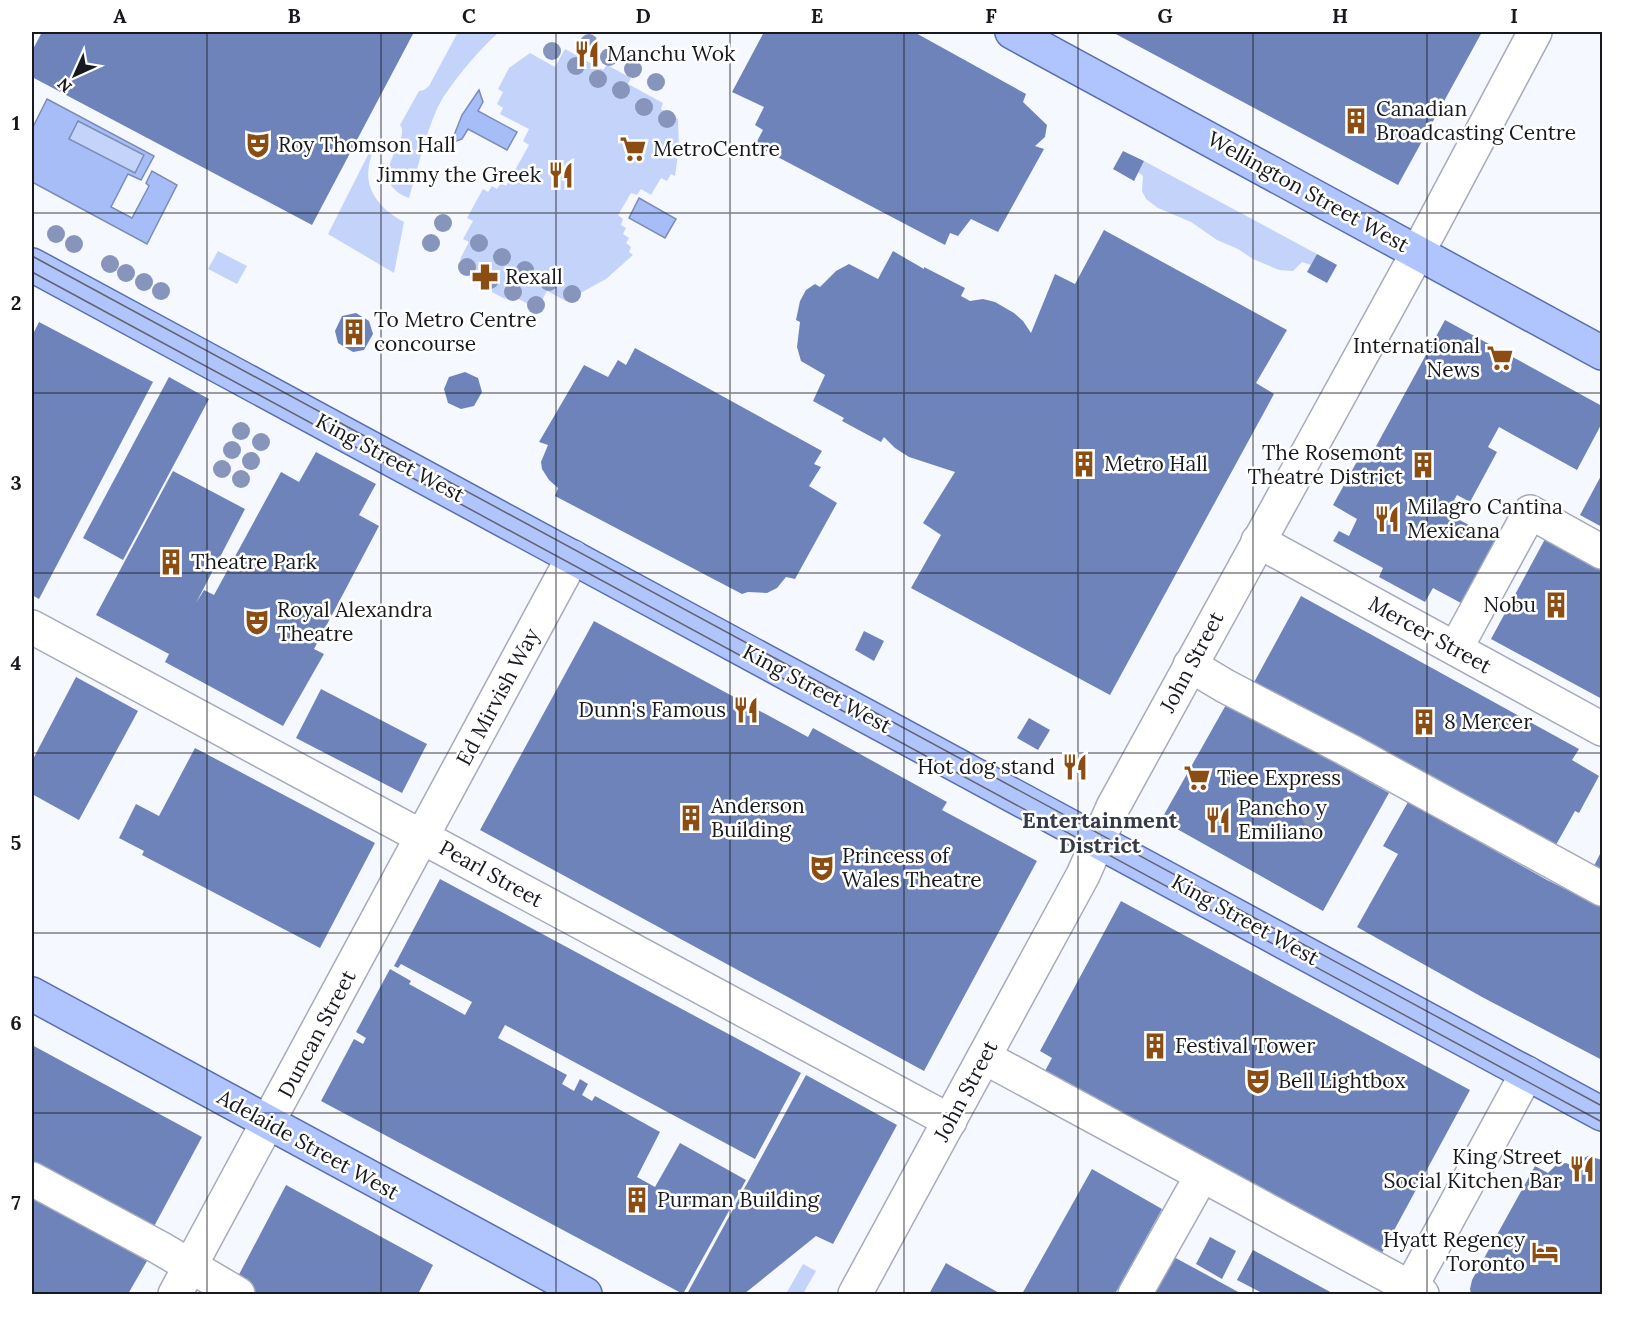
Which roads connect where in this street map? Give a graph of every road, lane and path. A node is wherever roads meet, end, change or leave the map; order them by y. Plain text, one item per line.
1 (1012, 32) edge
2 (1535, 32) edge
3 (1418, 252) junction
4 (32, 264) edge
5 (1602, 353) edge
6 (1258, 541) junction
7 (1602, 552) edge
8 (573, 557) junction
9 (35, 638) edge
10 (1469, 655) junction
11 (1190, 665) junction
12 (1602, 729) edge
13 (424, 837) junction
14 (1099, 841) junction
15 (1602, 889) edge
16 (32, 994) edge
17 (984, 1057) junction
18 (1527, 1073) junction
19 (1602, 1114) edge
20 (950, 1121) junction
21 (269, 1124) junction
22 (1202, 1175) junction
23 (32, 1179) edge
24 (183, 1281) edge
25 (1413, 1293) edge
26 (238, 1294) edge
27 (585, 1294) edge
28 (855, 1294) edge
29 (1135, 1294) edge

1 - 3 main road, Wellington Street West
2 - 3 street, John Street
3 - 5 main road, Wellington Street West
3 - 6 street, John Street
4 - 8 main road, King Street West
6 - 10 street, Mercer Street
6 - 11 street, John Street
7 - 10 street
8 - 13 street, Ed Mirvish Way
8 - 14 main road, King Street West
9 - 13 street, Pearl Street
10 - 12 street, Mercer Street
11 - 14 street, John Street
11 - 15 street
13 - 20 street, Pearl Street
13 - 21 street, Duncan Street
14 - 17 street, John Street
14 - 18 main road, King Street West
16 - 21 main road, Adelaide Street West
17 - 20 street, John Street
17 - 22 street
18 - 19 main road, King Street West
18 - 25 street
20 - 28 street, John Street
21 - 24 street, Duncan Street
21 - 27 main road, Adelaide Street West
22 - 25 street
22 - 29 street
23 - 24 street
24 - 26 street

